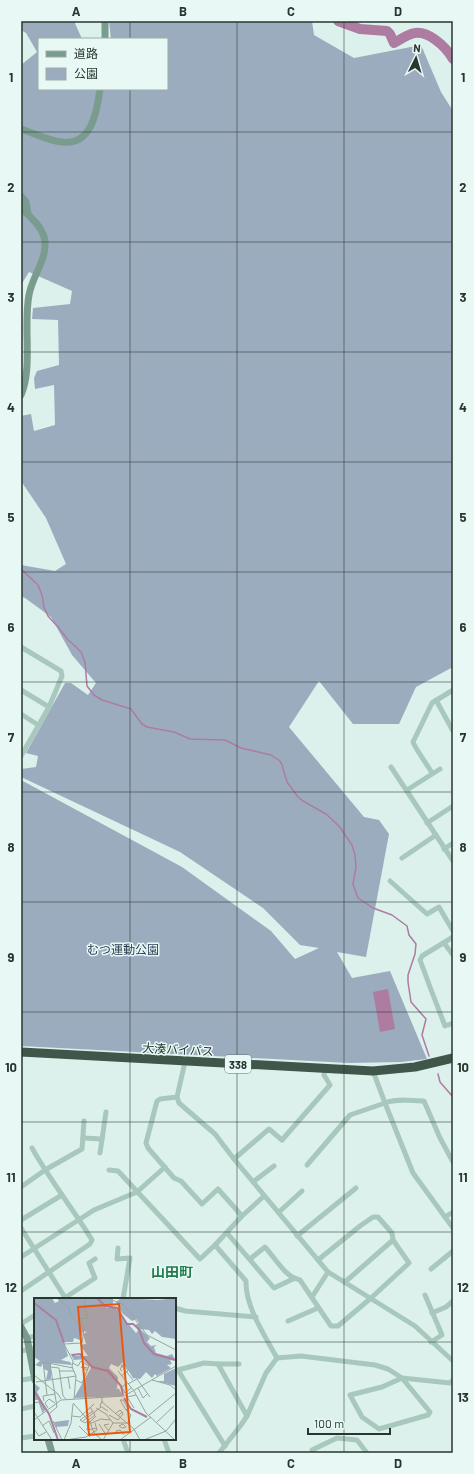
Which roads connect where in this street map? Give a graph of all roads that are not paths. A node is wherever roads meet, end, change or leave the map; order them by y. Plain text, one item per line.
1 (105, 21) edge
2 (105, 38) edge
3 (100, 90) edge
4 (21, 129) edge
5 (21, 196) edge
6 (21, 209) edge
7 (28, 214) junction
8 (21, 395) edge
9 (21, 647) edge
10 (21, 690) edge
11 (453, 690) edge
12 (436, 700) junction
13 (49, 707) junction
14 (21, 714) edge
15 (38, 725) junction
16 (453, 731) edge
17 (21, 756) edge
18 (391, 767) dead end
19 (440, 768) dead end
20 (432, 773) junction
21 (407, 790) junction
22 (453, 806) edge
23 (427, 823) junction
24 (436, 835) junction
25 (453, 843) edge
26 (444, 849) junction
27 (402, 858) dead end
28 (453, 861) edge
29 (390, 881) dead end
30 (453, 931) edge
31 (453, 937) edge
32 (444, 943) junction
33 (453, 956) edge
34 (453, 1023) edge
35 (21, 1052) edge
36 (453, 1058) edge
37 (185, 1062) junction
38 (325, 1068) junction
39 (374, 1071) junction
40 (177, 1097) junction
41 (385, 1103) junction
42 (106, 1112) dead end
43 (84, 1121) dead end
44 (83, 1138) junction
45 (102, 1138) junction
46 (32, 1148) dead end
47 (100, 1153) dead end
48 (234, 1159) junction
49 (453, 1162) edge
50 (307, 1165) dead end
51 (274, 1166) dead end
52 (165, 1167) junction
53 (45, 1170) junction
54 (109, 1170) dead end
55 (253, 1182) junction
56 (21, 1187) edge
57 (356, 1188) dead end
58 (302, 1191) dead end
59 (137, 1192) junction
60 (62, 1195) junction
61 (264, 1196) junction
62 (279, 1212) junction
63 (453, 1212) edge
64 (242, 1216) junction
65 (445, 1217) junction
66 (79, 1219) junction
67 (21, 1220) edge
68 (21, 1228) edge
69 (453, 1228) edge
70 (227, 1233) junction
71 (296, 1236) junction
72 (393, 1240) junction
73 (215, 1245) junction
74 (34, 1248) junction
75 (118, 1248) dead end
76 (453, 1251) edge
77 (21, 1256) edge
78 (96, 1259) dead end
79 (250, 1260) junction
80 (318, 1260) junction
81 (431, 1269) dead end
82 (50, 1272) junction
83 (328, 1272) junction
84 (293, 1279) junction
85 (345, 1282) junction
86 (21, 1291) edge
87 (425, 1295) dead end
88 (65, 1298) edge
89 (123, 1298) edge
90 (312, 1298) junction
91 (371, 1298) junction
92 (453, 1300) edge
93 (176, 1308) edge
94 (318, 1308) junction
95 (432, 1313) junction
96 (34, 1317) edge
97 (256, 1318) junction
98 (288, 1321) dead end
99 (21, 1325) edge
100 (34, 1336) edge
101 (27, 1338) junction
102 (431, 1342) junction
103 (32, 1348) edge
104 (21, 1351) edge
105 (277, 1358) junction
106 (453, 1361) edge
107 (218, 1364) junction
108 (239, 1364) dead end
109 (34, 1368) edge
110 (34, 1378) edge
111 (402, 1378) junction
112 (21, 1380) edge
113 (453, 1380) edge
114 (34, 1406) edge
115 (21, 1409) edge
116 (247, 1416) junction
117 (34, 1436) edge
118 (21, 1438) edge
119 (48, 1440) edge
120 (123, 1440) edge
121 (164, 1440) edge
122 (225, 1446) junction
123 (52, 1453) edge
124 (128, 1453) edge
125 (169, 1453) edge
126 (219, 1453) edge
127 (313, 1453) edge
128 (367, 1453) edge

1 - 2 street
3 - 4 street
5 - 7 street
6 - 7 street
7 - 8 street
9 - 13 street
10 - 13 street
11 - 12 street
12 - 16 street
12 - 20 street
13 - 15 street
14 - 15 street
15 - 17 street
18 - 21 street
19 - 20 street
20 - 21 street
21 - 23 street
22 - 23 street
23 - 24 street
24 - 26 street
24 - 27 street
25 - 26 street
26 - 28 street
29 - 30 street
31 - 32 street
32 - 33 street
32 - 34 street
35 - 37 highway, 大湊バイパス / 338
36 - 39 highway, 大湊バイパス / 338
37 - 38 highway, 大湊バイパス / 338
37 - 40 street
38 - 39 highway, 大湊バイパス / 338
38 - 48 street
39 - 41 street
40 - 48 street
40 - 52 street
41 - 49 street
41 - 50 street
41 - 65 street
42 - 45 street
43 - 44 street
44 - 45 street
44 - 53 street
45 - 47 street
46 - 53 street
48 - 55 street
51 - 55 street
52 - 59 street
52 - 64 street
53 - 56 street
53 - 60 street
54 - 59 street
55 - 61 street
57 - 71 street
58 - 62 street
59 - 66 street
59 - 73 street
60 - 66 street
60 - 67 street
61 - 62 street
61 - 64 street
62 - 71 street
63 - 65 street
64 - 70 street
65 - 69 street
66 - 74 street
66 - 82 street
68 - 74 street
70 - 73 street
70 - 79 street
71 - 80 street
72 - 80 street
72 - 85 street
72 - 91 street
73 - 97 street
74 - 77 street
74 - 82 street
75 - 89 street
76 - 81 street
78 - 88 street
79 - 84 street
79 - 84 street
80 - 83 street
82 - 86 street
82 - 88 street
83 - 85 street
83 - 90 street
84 - 90 street
85 - 91 street
87 - 95 street
90 - 94 street
91 - 94 street
91 - 102 street
92 - 95 street
93 - 97 street
94 - 98 street
95 - 102 street
96 - 99 street
97 - 105 street
99 - 101 street
100 - 101 street
101 - 103 street
102 - 106 street
103 - 104 street
103 - 109 street
105 - 111 street
105 - 116 street
107 - 108 street
107 - 116 street
107 - 122 street
110 - 112 street
111 - 111 street
111 - 113 street
114 - 115 street
116 - 122 street
117 - 118 street
119 - 123 street
120 - 124 street
121 - 125 street
122 - 126 street
127 - 128 street

